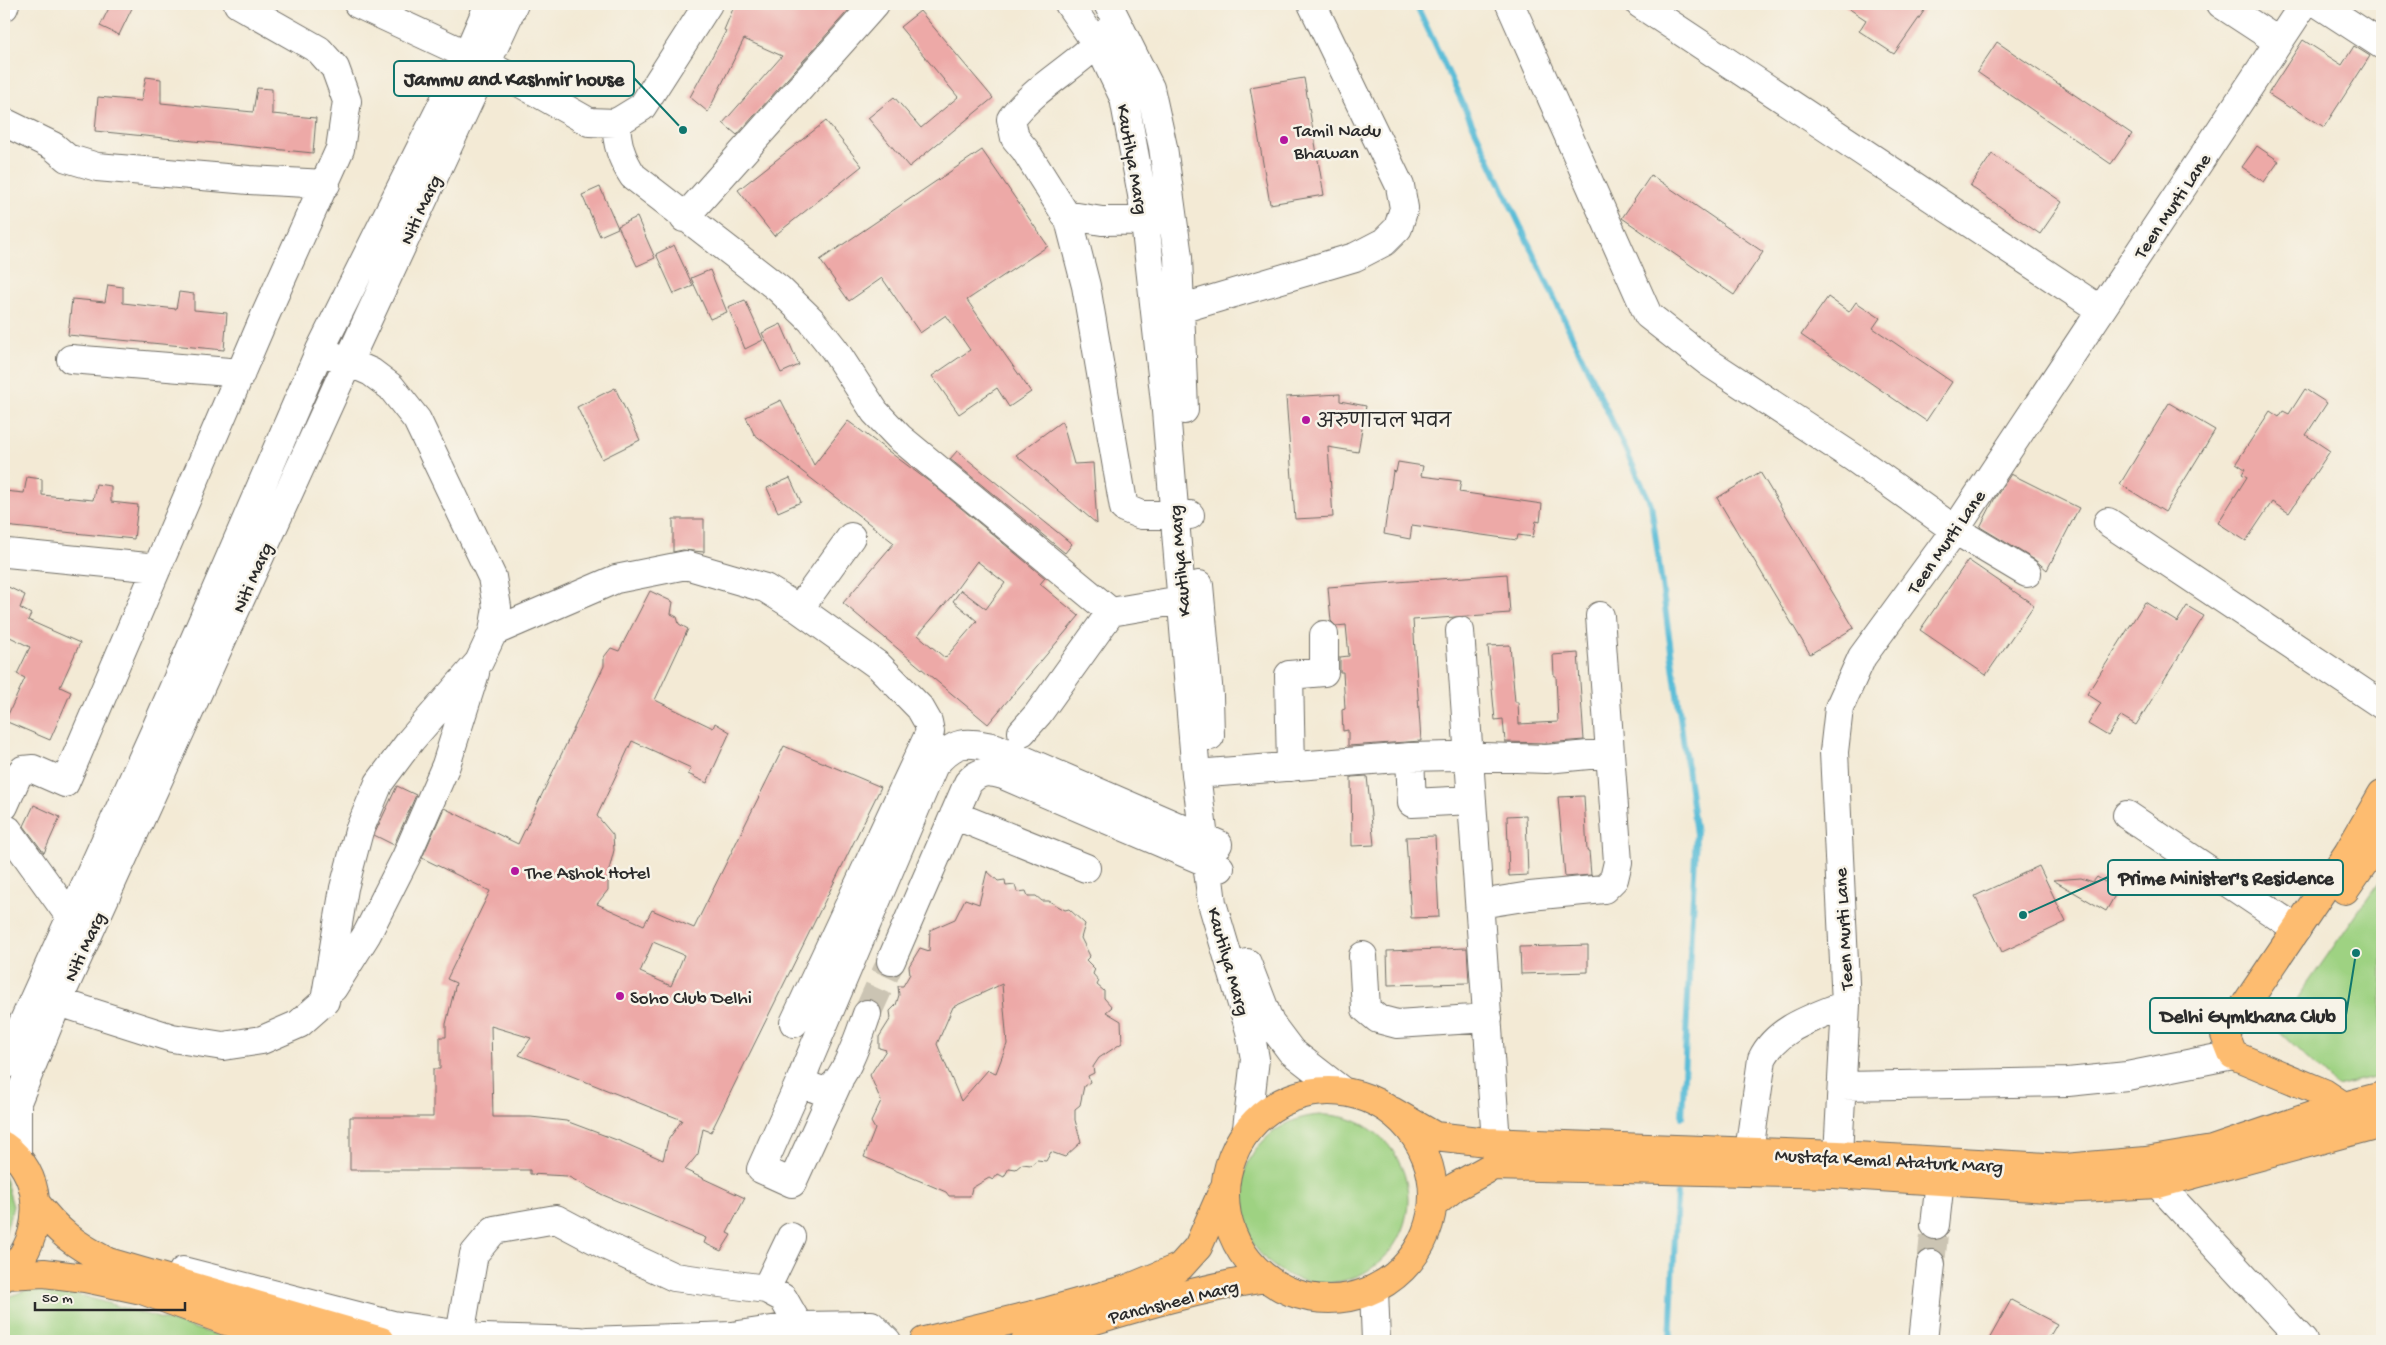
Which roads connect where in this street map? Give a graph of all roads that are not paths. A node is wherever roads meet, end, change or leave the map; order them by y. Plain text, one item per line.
1 (238, 4) edge
2 (358, 4) edge
3 (489, 4) edge
4 (514, 4) edge
5 (708, 4) edge
6 (875, 4) edge
7 (1069, 4) edge
8 (1312, 4) edge
9 (1510, 4) edge
10 (1640, 4) edge
11 (2221, 4) edge
12 (2304, 4) edge
13 (2319, 4) edge
14 (1113, 13) edge
15 (2279, 42) junction
16 (1097, 45) junction
17 (2382, 45) edge
18 (477, 59) junction
19 (4, 122) edge
20 (616, 123) junction
21 (326, 184) junction
22 (1065, 214) junction
23 (684, 218) junction
24 (1172, 220) junction
25 (1145, 222) junction
26 (1180, 309) junction
27 (2101, 310) junction
28 (320, 350) junction
29 (71, 359) dead end
30 (348, 362) junction
31 (241, 373) junction
32 (1183, 515) junction
33 (2108, 522) dead end
34 (1955, 530) junction
35 (851, 537) dead end
36 (7, 554) dead end
37 (157, 568) junction
38 (2027, 573) dead end
39 (1181, 600) junction
40 (800, 609) junction
41 (1111, 612) junction
42 (1600, 616) dead end
43 (1460, 631) dead end
44 (493, 632) junction
45 (1324, 635) dead end
46 (479, 662) junction
47 (2382, 705) edge
48 (1022, 732) dead end
49 (1610, 753) junction
50 (1410, 757) junction
51 (1470, 757) junction
52 (1291, 767) junction
53 (1204, 774) junction
54 (2382, 794) edge
55 (1472, 800) junction
56 (4, 806) edge
57 (954, 815) junction
58 (2127, 815) dead end
59 (4, 828) edge
60 (2372, 840) edge
61 (1212, 853) junction
62 (1086, 868) dead end
63 (1480, 904) junction
64 (71, 918) junction
65 (2297, 929) junction
66 (1363, 956) dead end
67 (891, 961) tunnel mouth
68 (47, 998) junction
69 (325, 1001) junction
70 (1846, 1004) junction
71 (868, 1014) tunnel mouth
72 (1488, 1018) junction
73 (794, 1023) dead end
74 (2233, 1054) junction
75 (4, 1065) edge
76 (803, 1074) junction
77 (839, 1080) junction
78 (1842, 1086) junction
79 (1342, 1090) junction
80 (2382, 1096) edge
81 (2345, 1106) junction
82 (1392, 1110) junction
83 (2376, 1125) edge
84 (1247, 1128) junction
85 (1496, 1142) junction
86 (10, 1152) edge
87 (1749, 1152) junction
88 (1838, 1155) junction
89 (1940, 1181) junction
90 (2158, 1184) junction
91 (1224, 1189) junction
92 (35, 1202) junction
93 (1434, 1203) junction
94 (1935, 1225) tunnel mouth
95 (791, 1237) dead end
96 (1931, 1264) tunnel mouth
97 (5, 1276) edge
98 (1265, 1278) junction
99 (166, 1280) junction
100 (766, 1289) junction
101 (1374, 1290) junction
102 (799, 1326) junction
103 (460, 1335) junction
104 (301, 1341) edge
105 (381, 1341) edge
106 (579, 1341) edge
107 (588, 1341) edge
108 (887, 1341) edge
109 (924, 1341) edge
110 (1025, 1341) edge
111 (1376, 1341) edge
112 (1923, 1341) edge
113 (2302, 1341) edge

1 - 21 street
2 - 18 street
3 - 18 street, Niti Marg
4 - 18 street, Niti Marg
5 - 20 street
6 - 23 street
7 - 16 street, Kautilya Marg
8 - 26 street
9 - 34 street
10 - 27 street
11 - 15 street
12 - 15 street, Teen Murti Lane
13 - 17 street
14 - 16 street
14 - 24 street, Kautilya Marg
15 - 27 street, Teen Murti Lane
16 - 22 street
16 - 25 street, Kautilya Marg
18 - 20 street
18 - 28 street, Niti Marg
18 - 30 street, Niti Marg
19 - 21 street
20 - 23 street
21 - 31 street
22 - 25 street
22 - 32 street
23 - 41 street
24 - 25 street
24 - 26 street, Kautilya Marg
25 - 32 street, Kautilya Marg
26 - 32 street, Kautilya Marg
27 - 34 street, Teen Murti Lane
28 - 30 street
28 - 64 street, Niti Marg
29 - 31 street
30 - 44 street
30 - 68 street, Niti Marg
31 - 37 street
32 - 39 street, Kautilya Marg
32 - 53 street, Kautilya Marg
33 - 47 street
34 - 38 street
34 - 70 street, Teen Murti Lane
35 - 40 street
36 - 37 street
37 - 56 street
39 - 41 street
39 - 53 street, Kautilya Marg
40 - 44 street
40 - 73 street
41 - 48 street
42 - 49 street
43 - 51 street
44 - 46 street
45 - 52 street
46 - 69 street
46 - 69 street
49 - 51 street
49 - 63 street
50 - 51 street
50 - 52 street
50 - 55 street
51 - 55 street
52 - 53 street
53 - 61 street, Kautilya Marg
54 - 60 main road
55 - 63 street
57 - 61 street
57 - 62 street
57 - 67 street
58 - 65 street
59 - 64 street
60 - 65 main road
60 - 74 main road
61 - 76 street
61 - 79 street, Kautilya Marg
61 - 84 street, Kautilya Marg
63 - 72 street
64 - 68 street, Niti Marg
65 - 74 main road
66 - 72 street
68 - 69 street
68 - 75 street, Niti Marg
68 - 86 street, Niti Marg
70 - 78 street, Teen Murti Lane
70 - 87 street
71 - 77 street
72 - 85 street
74 - 78 street
74 - 81 main road
76 - 77 street
76 - 77 street
78 - 88 street, Teen Murti Lane
79 - 82 main road
79 - 84 main road
80 - 81 main road, Mustafa Kemal Ataturk Marg
81 - 83 main road
81 - 88 main road, Mustafa Kemal Ataturk Marg
82 - 85 main road, Mustafa Kemal Ataturk Marg
82 - 93 main road
83 - 90 main road, Mustafa Kemal Ataturk Marg
84 - 91 main road
85 - 87 main road, Mustafa Kemal Ataturk Marg
86 - 92 main road
87 - 88 main road, Mustafa Kemal Ataturk Marg
89 - 90 main road, Mustafa Kemal Ataturk Marg
89 - 93 main road, Mustafa Kemal Ataturk Marg
89 - 94 street
90 - 113 street
91 - 98 main road
91 - 109 main road, Panchsheel Marg
92 - 97 main road
92 - 99 main road
93 - 101 main road
95 - 100 street
96 - 112 street
97 - 104 main road
98 - 101 main road
98 - 110 main road, Panchsheel Marg
99 - 103 street
99 - 105 main road
100 - 102 street
100 - 103 street
101 - 111 street
102 - 107 street
102 - 108 street
103 - 106 street

